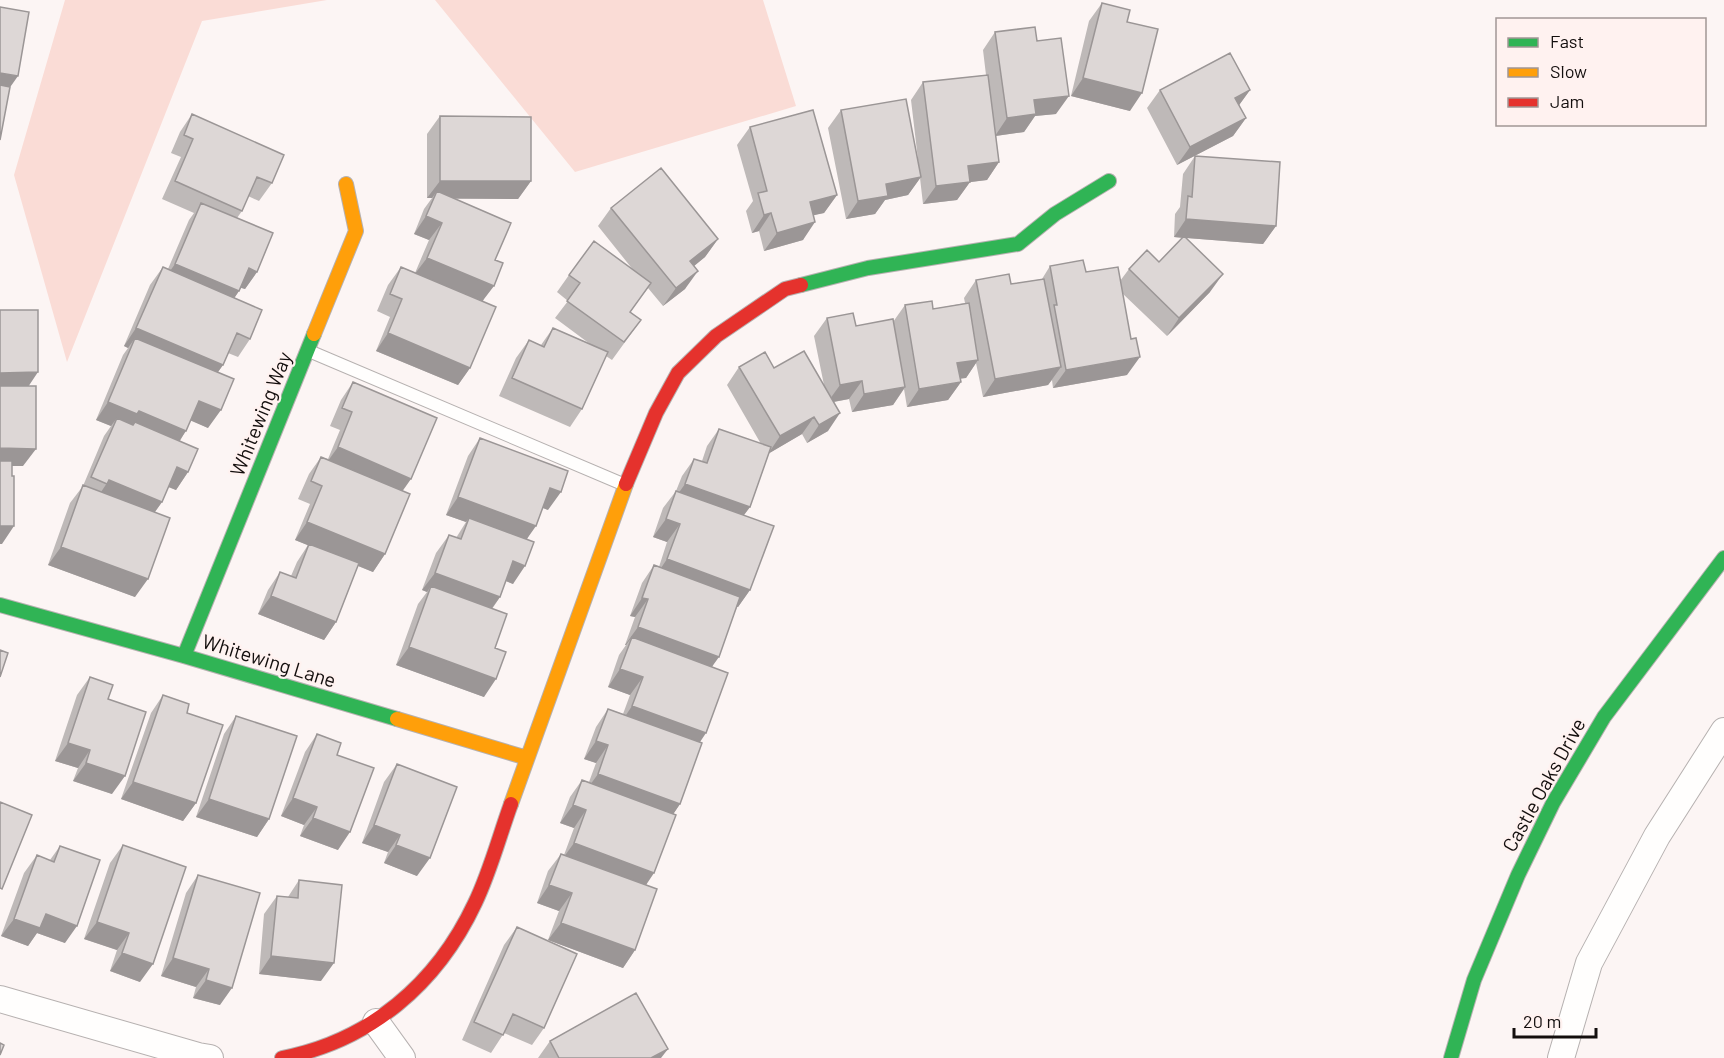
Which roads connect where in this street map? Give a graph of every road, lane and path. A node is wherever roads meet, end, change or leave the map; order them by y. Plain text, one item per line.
1 (1109, 181) dead end
2 (346, 183) dead end
3 (308, 351) junction
4 (626, 485) junction
5 (1724, 558) edge
6 (0, 605) edge
7 (184, 656) junction
8 (1724, 731) edge
9 (526, 758) junction
10 (0, 999) edge
11 (376, 1022) junction
12 (210, 1058) edge
13 (282, 1058) edge
14 (402, 1058) edge
15 (1451, 1058) edge
16 (1561, 1058) edge

1 - 4 street
2 - 3 street, Whitewing Way
3 - 4 lane
3 - 7 street, Whitewing Way
4 - 9 street
5 - 15 street, Castle Oaks Drive
6 - 7 street, Whitewing Lane
7 - 9 street, Whitewing Lane
8 - 16 street
9 - 11 street
10 - 12 street
11 - 13 street
11 - 14 street

